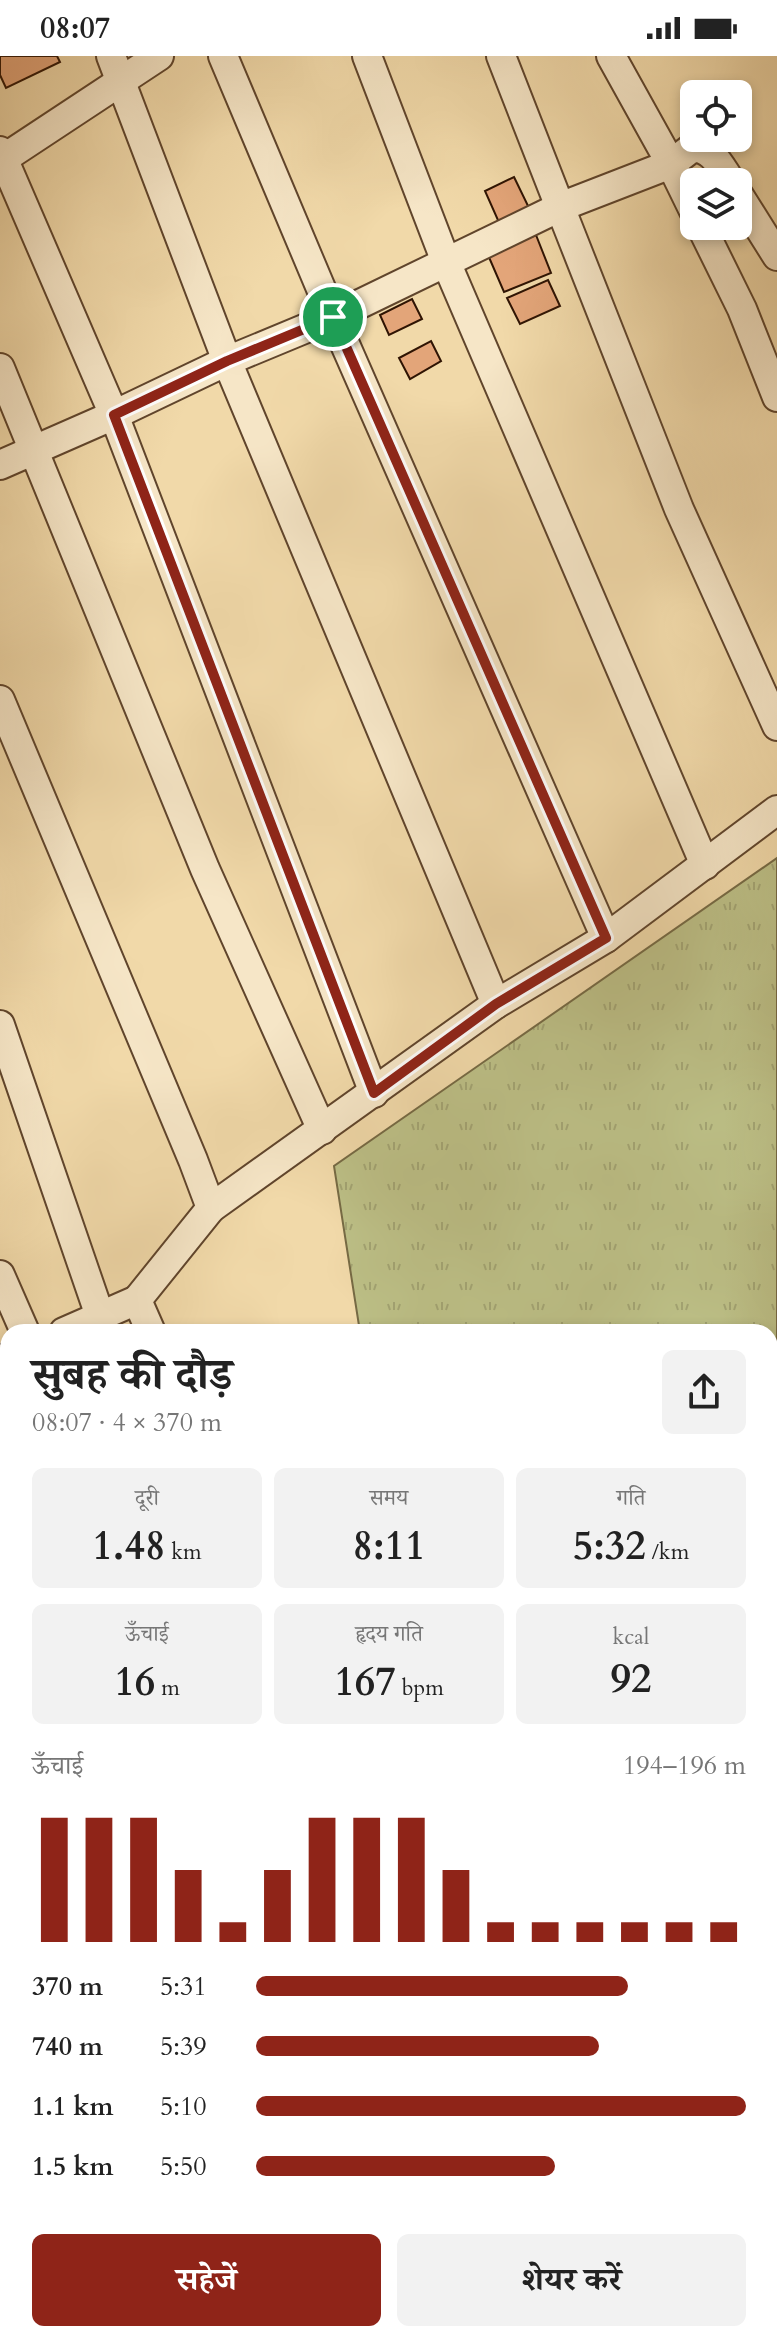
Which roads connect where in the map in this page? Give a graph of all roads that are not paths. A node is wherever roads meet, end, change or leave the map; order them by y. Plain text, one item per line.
1 (159, 56) edge
2 (223, 56) edge
3 (367, 56) edge
4 (501, 56) edge
5 (611, 56) edge
6 (116, 69) edge
7 (1, 157) edge
8 (671, 164) junction
9 (722, 168) edge
10 (680, 182) edge
11 (560, 207) junction
12 (752, 216) edge
13 (708, 240) edge
14 (777, 256) edge
15 (446, 262) junction
16 (333, 317) junction
17 (227, 361) junction
18 (0, 368) edge
19 (777, 397) edge
20 (114, 415) junction
21 (33, 451) junction
22 (0, 465) edge
23 (0, 700) edge
24 (777, 726) edge
25 (777, 810) edge
26 (705, 865) junction
27 (606, 938) junction
28 (496, 1004) junction
29 (0, 1025) edge
30 (374, 1093) junction
31 (322, 1130) junction
32 (211, 1208) junction
33 (0, 1275) edge
34 (137, 1300) junction
35 (100, 1316) junction
36 (21, 1324) edge
37 (82, 1324) edge
38 (148, 1324) edge

1 - 6 street
2 - 16 street
3 - 15 street
4 - 11 street
5 - 8 street
6 - 7 street
6 - 17 street
7 - 20 street
8 - 9 street
8 - 10 street
8 - 11 street
11 - 15 street
11 - 24 street
12 - 14 street
13 - 19 street
15 - 16 street
15 - 26 street
16 - 17 street
16 - 27 street
17 - 20 street
17 - 28 street
18 - 21 street
20 - 21 street
20 - 30 street
21 - 22 street
21 - 31 street
23 - 32 street
25 - 26 street
26 - 27 street
27 - 28 street
28 - 30 street
29 - 35 street
30 - 31 street
31 - 32 street
32 - 34 street
33 - 36 street
34 - 35 street
34 - 38 street
35 - 37 street

